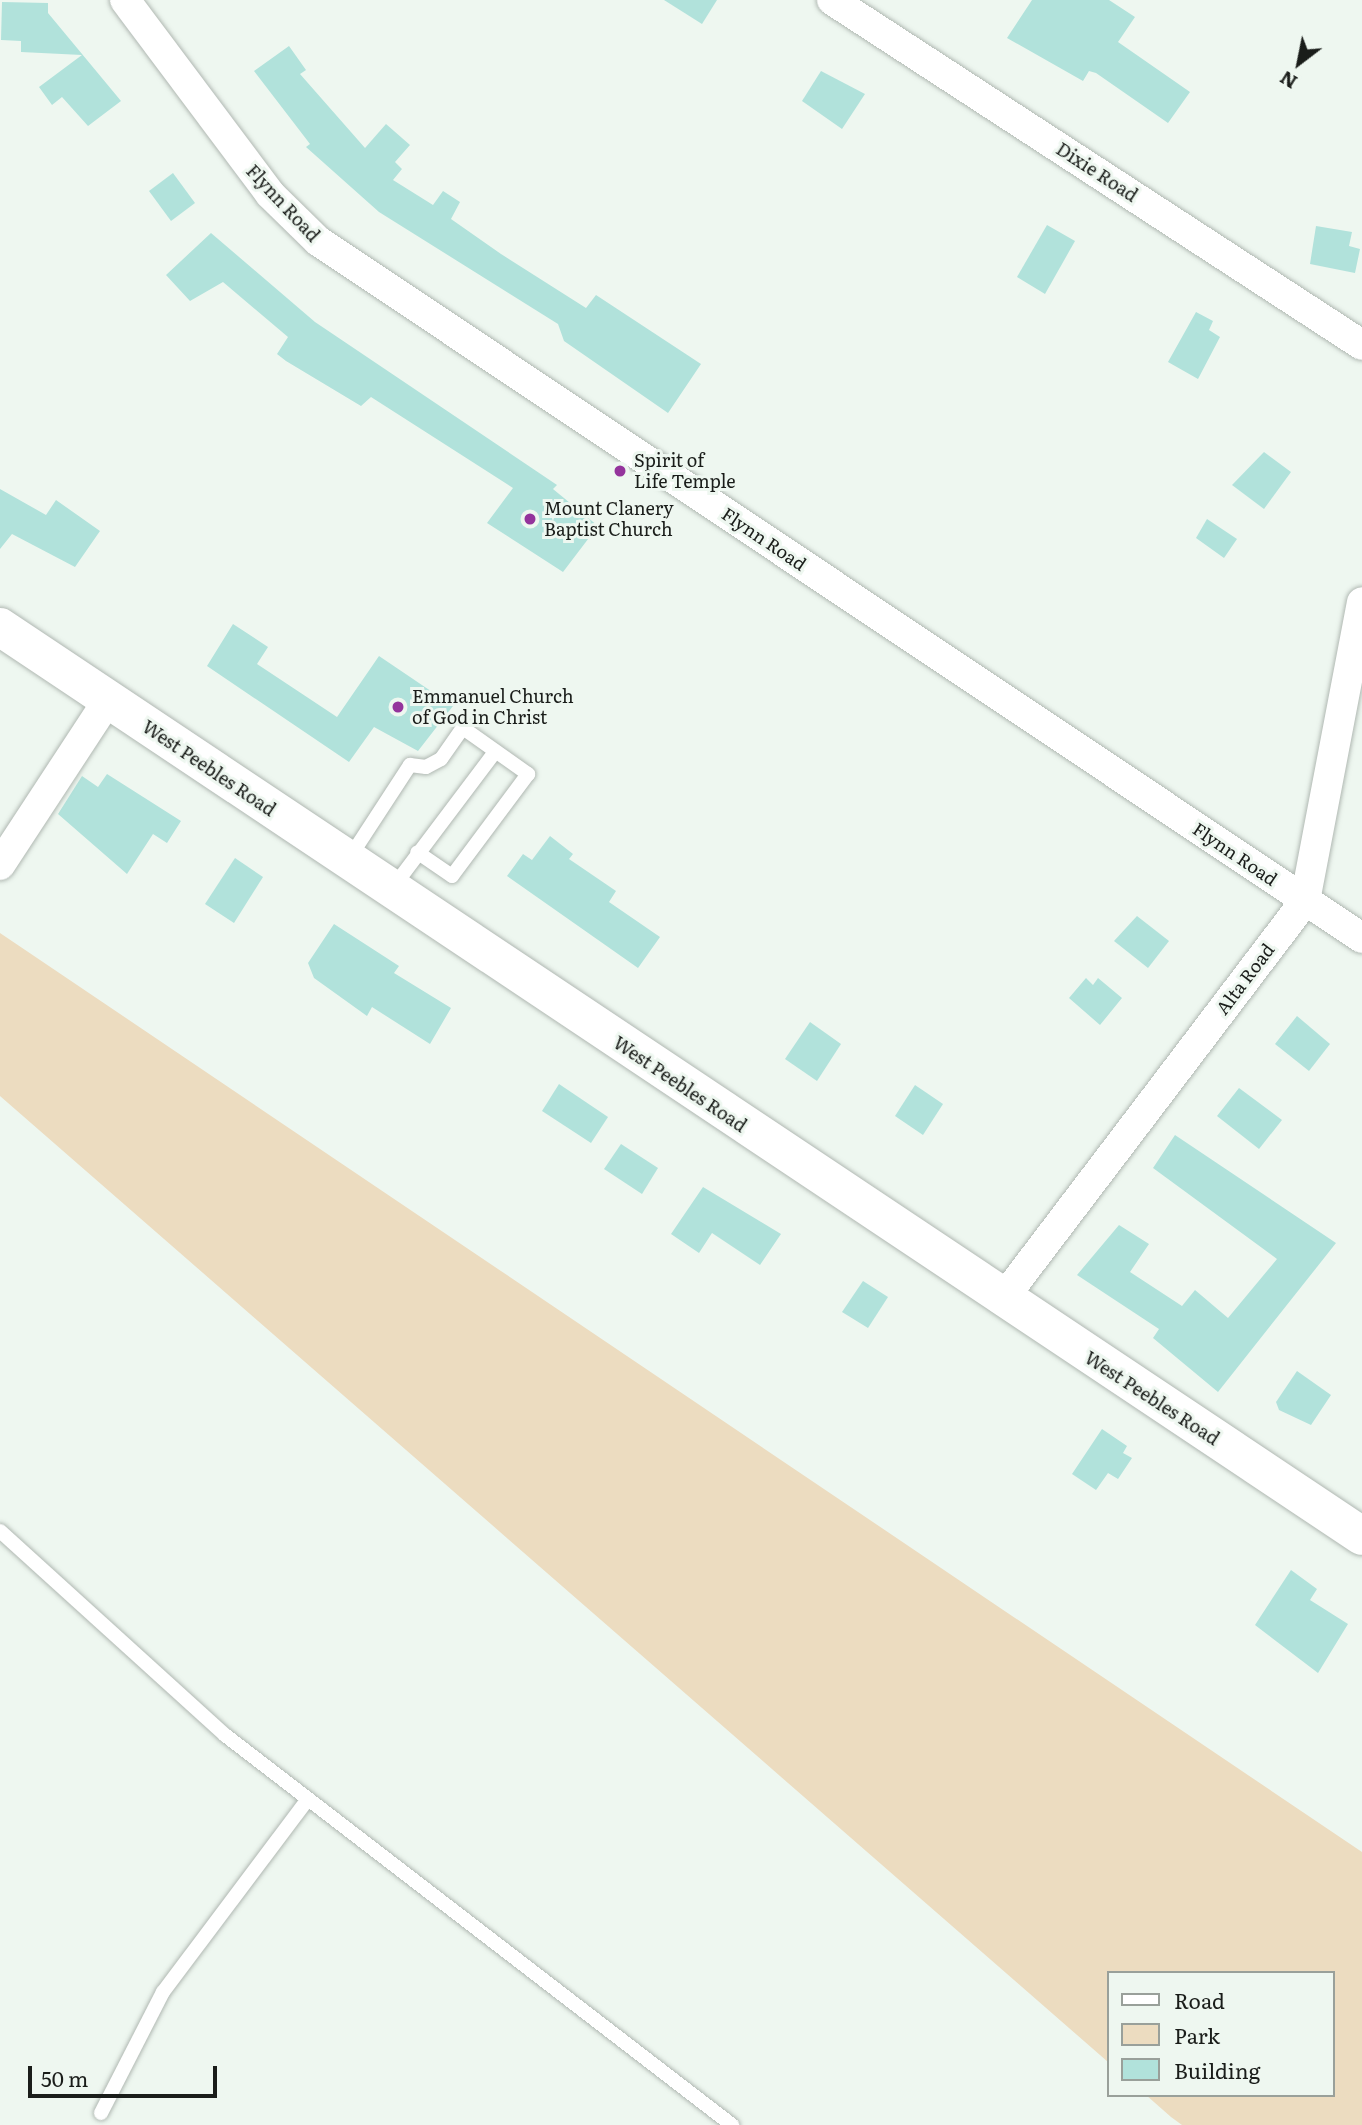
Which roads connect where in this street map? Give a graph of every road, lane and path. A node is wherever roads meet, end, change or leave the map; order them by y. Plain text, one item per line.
1 (125, 0) edge
2 (832, 0) edge
3 (1362, 345) edge
4 (1362, 602) edge
5 (0, 627) edge
6 (108, 700) junction
7 (495, 752) junction
8 (417, 852) junction
9 (347, 861) junction
10 (0, 865) edge
11 (391, 891) junction
12 (1305, 901) junction
13 (1362, 938) edge
14 (1002, 1300) junction
15 (0, 1531) edge
16 (1362, 1536) edge
17 (308, 1799) junction
18 (101, 2113) dead end
19 (732, 2125) edge

1 - 12 street, Flynn Road
2 - 3 street, Dixie Road
4 - 12 street, Alta Road
5 - 6 main road, West Peebles Road
6 - 9 main road, West Peebles Road
6 - 10 street
7 - 8 lane
7 - 8 lane
7 - 9 lane
8 - 11 lane
9 - 11 main road, West Peebles Road
11 - 14 main road, West Peebles Road
12 - 13 street, Flynn Road
12 - 14 street, Alta Road
14 - 16 main road, West Peebles Road
15 - 17 lane
17 - 18 lane
17 - 19 lane

